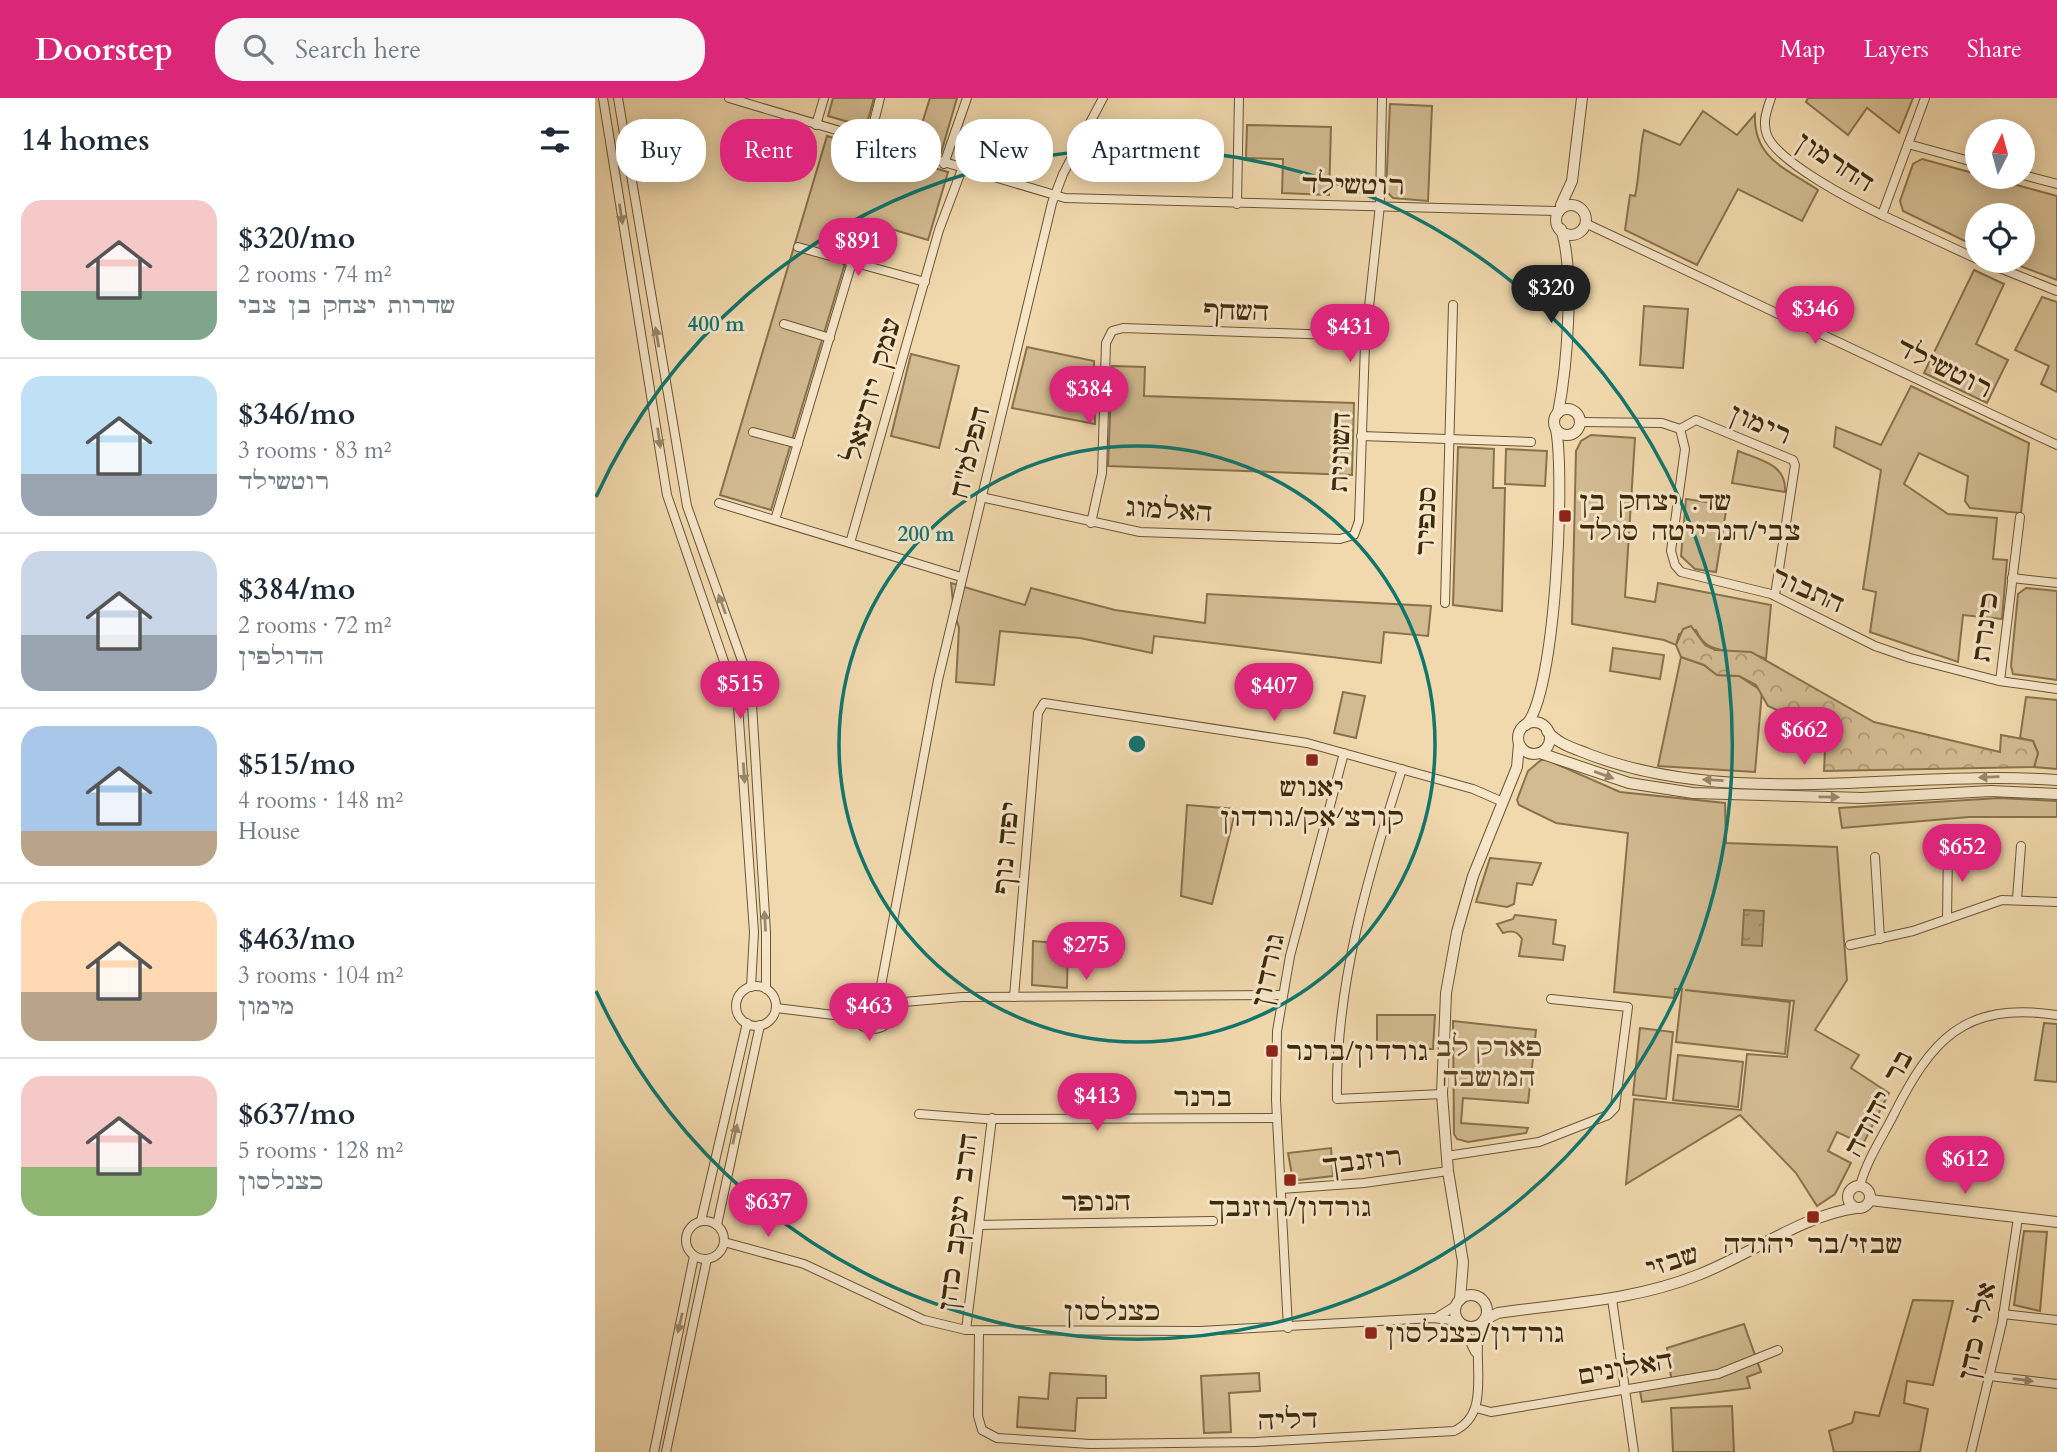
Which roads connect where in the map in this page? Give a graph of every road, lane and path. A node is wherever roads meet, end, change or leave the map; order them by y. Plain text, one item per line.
1 (603, 98) edge
2 (618, 98) edge
3 (729, 98) edge
4 (824, 98) edge
5 (880, 98) edge
6 (967, 98) edge
7 (1103, 98) edge
8 (1239, 98) edge
9 (1382, 98) edge
10 (1582, 98) edge
11 (1772, 98) edge
12 (1925, 98) edge
13 (875, 118) dead end
14 (797, 119) edge
15 (817, 122) edge
16 (817, 125) edge
17 (1908, 144) junction
18 (1965, 160) edge
19 (944, 164) junction
20 (955, 167) edge
21 (2035, 178) edge
22 (1572, 181) junction
23 (958, 182) edge
24 (1006, 182) edge
25 (2057, 184) edge
26 (1054, 196) junction
27 (1237, 204) junction
28 (1380, 205) junction
29 (1559, 208) junction
30 (1579, 208) junction
31 (1882, 215) junction
32 (1585, 223) junction
33 (1561, 229) junction
34 (1580, 234) junction
35 (799, 247) dead end
36 (1965, 253) edge
37 (852, 262) junction
38 (1568, 272) junction
39 (2012, 273) edge
40 (925, 282) junction
41 (2057, 291) edge
42 (1453, 306) dead end
43 (783, 324) dead end
44 (1366, 336) junction
45 (830, 338) junction
46 (1564, 379) junction
47 (1559, 413) junction
48 (1577, 423) junction
49 (1556, 429) junction
50 (1679, 429) junction
51 (753, 432) dead end
52 (1361, 436) junction
53 (1450, 439) junction
54 (1531, 442) dead end
55 (798, 444) junction
56 (2057, 446) edge
57 (1560, 465) junction
58 (981, 496) junction
59 (719, 503) dead end
60 (2019, 517) dead end
61 (775, 520) junction
62 (1091, 523) junction
63 (1356, 533) joint
64 (850, 543) junction
65 (961, 577) junction
66 (2012, 578) junction
67 (2057, 583) edge
68 (1775, 595) junction
69 (1445, 603) dead end
70 (745, 669) junction
71 (729, 676) junction
72 (2000, 681) junction
73 (1543, 689) junction
74 (2057, 689) edge
75 (752, 704) junction
76 (738, 706) junction
77 (1526, 725) junction
78 (1547, 730) junction
79 (1519, 744) junction
80 (1344, 753) junction
81 (1537, 754) junction
82 (1402, 769) junction
83 (1517, 769) junction
84 (2057, 780) edge
85 (2057, 794) edge
86 (1503, 802) junction
87 (2021, 846) dead end
88 (1948, 848) dead end
89 (1875, 857) dead end
90 (2017, 899) junction
91 (2057, 902) edge
92 (1947, 919) junction
93 (1880, 939) junction
94 (1850, 945) dead end
95 (751, 987) junction
96 (766, 989) junction
97 (880, 991) junction
98 (1282, 995) junction
99 (1014, 997) junction
100 (1551, 999) dead end
101 (892, 1003) junction
102 (775, 1008) junction
103 (854, 1015) junction
104 (2057, 1015) edge
105 (747, 1023) junction
106 (760, 1025) junction
107 (1442, 1094) junction
108 (919, 1114) dead end
109 (992, 1118) junction
110 (1277, 1118) junction
111 (1447, 1156) junction
112 (1448, 1171) junction
113 (1860, 1186) junction
114 (1281, 1189) junction
115 (1848, 1194) junction
116 (1870, 1200) junction
117 (1856, 1208) junction
118 (1830, 1216) junction
119 (2018, 1218) junction
120 (701, 1221) junction
121 (1213, 1221) dead end
122 (2057, 1222) edge
123 (717, 1225) junction
124 (979, 1225) junction
125 (724, 1242) junction
126 (694, 1256) junction
127 (706, 1259) junction
128 (1462, 1262) junction
129 (1481, 1299) junction
130 (1612, 1299) junction
131 (1458, 1303) junction
132 (1517, 1311) junction
133 (2003, 1314) junction
134 (1433, 1318) junction
135 (2057, 1320) edge
136 (1483, 1322) junction
137 (1460, 1323) junction
138 (1288, 1328) junction
139 (966, 1330) junction
140 (979, 1331) junction
141 (1778, 1350) dead end
142 (1475, 1355) junction
143 (1989, 1376) junction
144 (2057, 1384) edge
145 (1626, 1390) junction
146 (1476, 1408) junction
147 (654, 1452) edge
148 (666, 1452) edge
149 (1635, 1452) edge
150 (1971, 1452) edge

1 -> 71 street
70 -> 2 street
3 - 14 street, רוטשילד
4 - 15 street
5 - 13 street
6 - 19 street
7 - 26 street, הפלמ"ח
8 - 27 street
9 - 28 street, השונית
10 - 22 street
11 - 31 street, החרמון
12 - 17 street
16 - 19 street, רוטשילד
17 - 18 street
17 - 31 street
19 - 20 street, רוטשילד
21 - 25 street
22 - 29 street
22 - 30 street
23 - 40 street, עמק יזרעאל
24 - 26 street, רוטשילד
26 - 27 street, רוטשילד
26 - 58 street, הפלמ"ח
27 - 28 street, רוטשילד
28 - 29 street, רוטשילד
28 - 44 street, השונית
29 - 30 street
29 - 33 street
30 - 32 street
31 - 36 street, החרמון
32 - 34 street
32 - 56 street, רוטשילד
33 - 34 street
33 - 38 street
34 - 38 street
35 - 37 street
37 - 40 street
37 - 45 street
38 - 46 street
39 - 41 street, החרמון
40 - 64 street, עמק יזרעאל
42 - 53 street, סנפיר
43 - 45 street
44 - 52 street, השונית
44 - 62 street, השחף
45 - 55 street
46 - 47 street
46 - 48 street
47 - 48 street
47 - 49 street
48 - 49 street
48 - 50 street, רימון
48 - 57 street
49 - 57 street
50 - 68 street, התבור
50 - 68 street, רימון
51 - 55 street
52 - 53 street
52 - 63 street, השונית
53 - 54 street
53 - 69 street, סנפיר
55 - 61 street
57 - 73 street
58 - 62 street, האלמוג
58 - 65 street, הפלמ"ח
59 - 61 street
60 - 66 street, כינרת
61 - 64 street
62 - 63 street, האלמוג
64 - 65 street
65 - 97 street, הפלמ"ח
66 - 67 street, כינרת
66 - 72 street, כינרת
68 - 72 street, התבור
70 - 71 street
70 - 75 street
71 - 76 street
72 - 74 street, התבור
73 - 77 street
73 - 78 street
75 - 76 street
96 -> 75 street
76 -> 95 street
77 - 78 street
77 - 79 street
78 - 81 street
84 -> 78 street
79 - 81 street
79 - 83 street
80 - 82 street
80 - 98 street, גורדון
80 - 99 street, יפה נוף
81 - 83 street
81 -> 85 street
82 - 86 street
82 - 107 street
83 - 86 street
86 - 107 street
87 - 90 street
88 - 92 street
89 - 93 street
90 - 91 street
90 - 92 street
92 - 93 street
93 - 94 street
95 - 96 street
95 - 105 street
96 - 102 street
97 - 101 street
97 - 103 street
98 - 99 street
98 - 110 street, גורדון
99 - 101 street
100 - 111 street
101 - 103 street
102 - 103 street
102 - 106 street
104 - 113 street, בר יהודה
105 - 106 street
105 - 120 street
123 -> 106 street
107 - 111 street
108 - 109 street, ברנר
109 - 110 street, ברנר
109 - 124 street, הרב יעקב כהן
110 - 114 street, גורדון
111 - 112 street
112 - 114 street, רוזנבך
112 - 128 street
113 - 115 street
113 - 116 street
114 - 138 street, גורדון
115 - 117 street
115 - 118 street, שבזי
116 - 117 street
116 - 119 street
117 - 118 street, שבזי
118 - 130 street, שבזי
119 - 122 street
119 - 133 street, אלי כהן
120 - 123 street
120 - 126 street
121 - 124 street, הנופר
123 - 125 street
124 - 139 street, הרב יעקב כהן
125 - 127 street
125 - 139 street, כצנלסון
126 - 127 street
126 -> 147 street
127 - 148 street
128 - 129 street
128 - 131 street
129 - 131 street
129 - 132 street, שבזי
129 - 136 street
130 - 132 street, שבזי
130 - 145 street
131 - 134 street, כצנלסון
131 - 137 street
132 - 136 street, שבזי
133 - 135 street
133 - 143 street, אלי כהן
134 - 137 street, כצנלסון
134 - 138 street, כצנלסון
136 - 137 street
136 - 142 street
137 - 142 street
138 - 140 street, כצנלסון
139 - 140 street, כצנלסון
140 - 146 street, דליה
141 - 145 street, האלונים
142 - 146 street
143 -> 144 street
143 - 150 street, אלי כהן
145 - 146 street, האלונים
145 - 149 street

